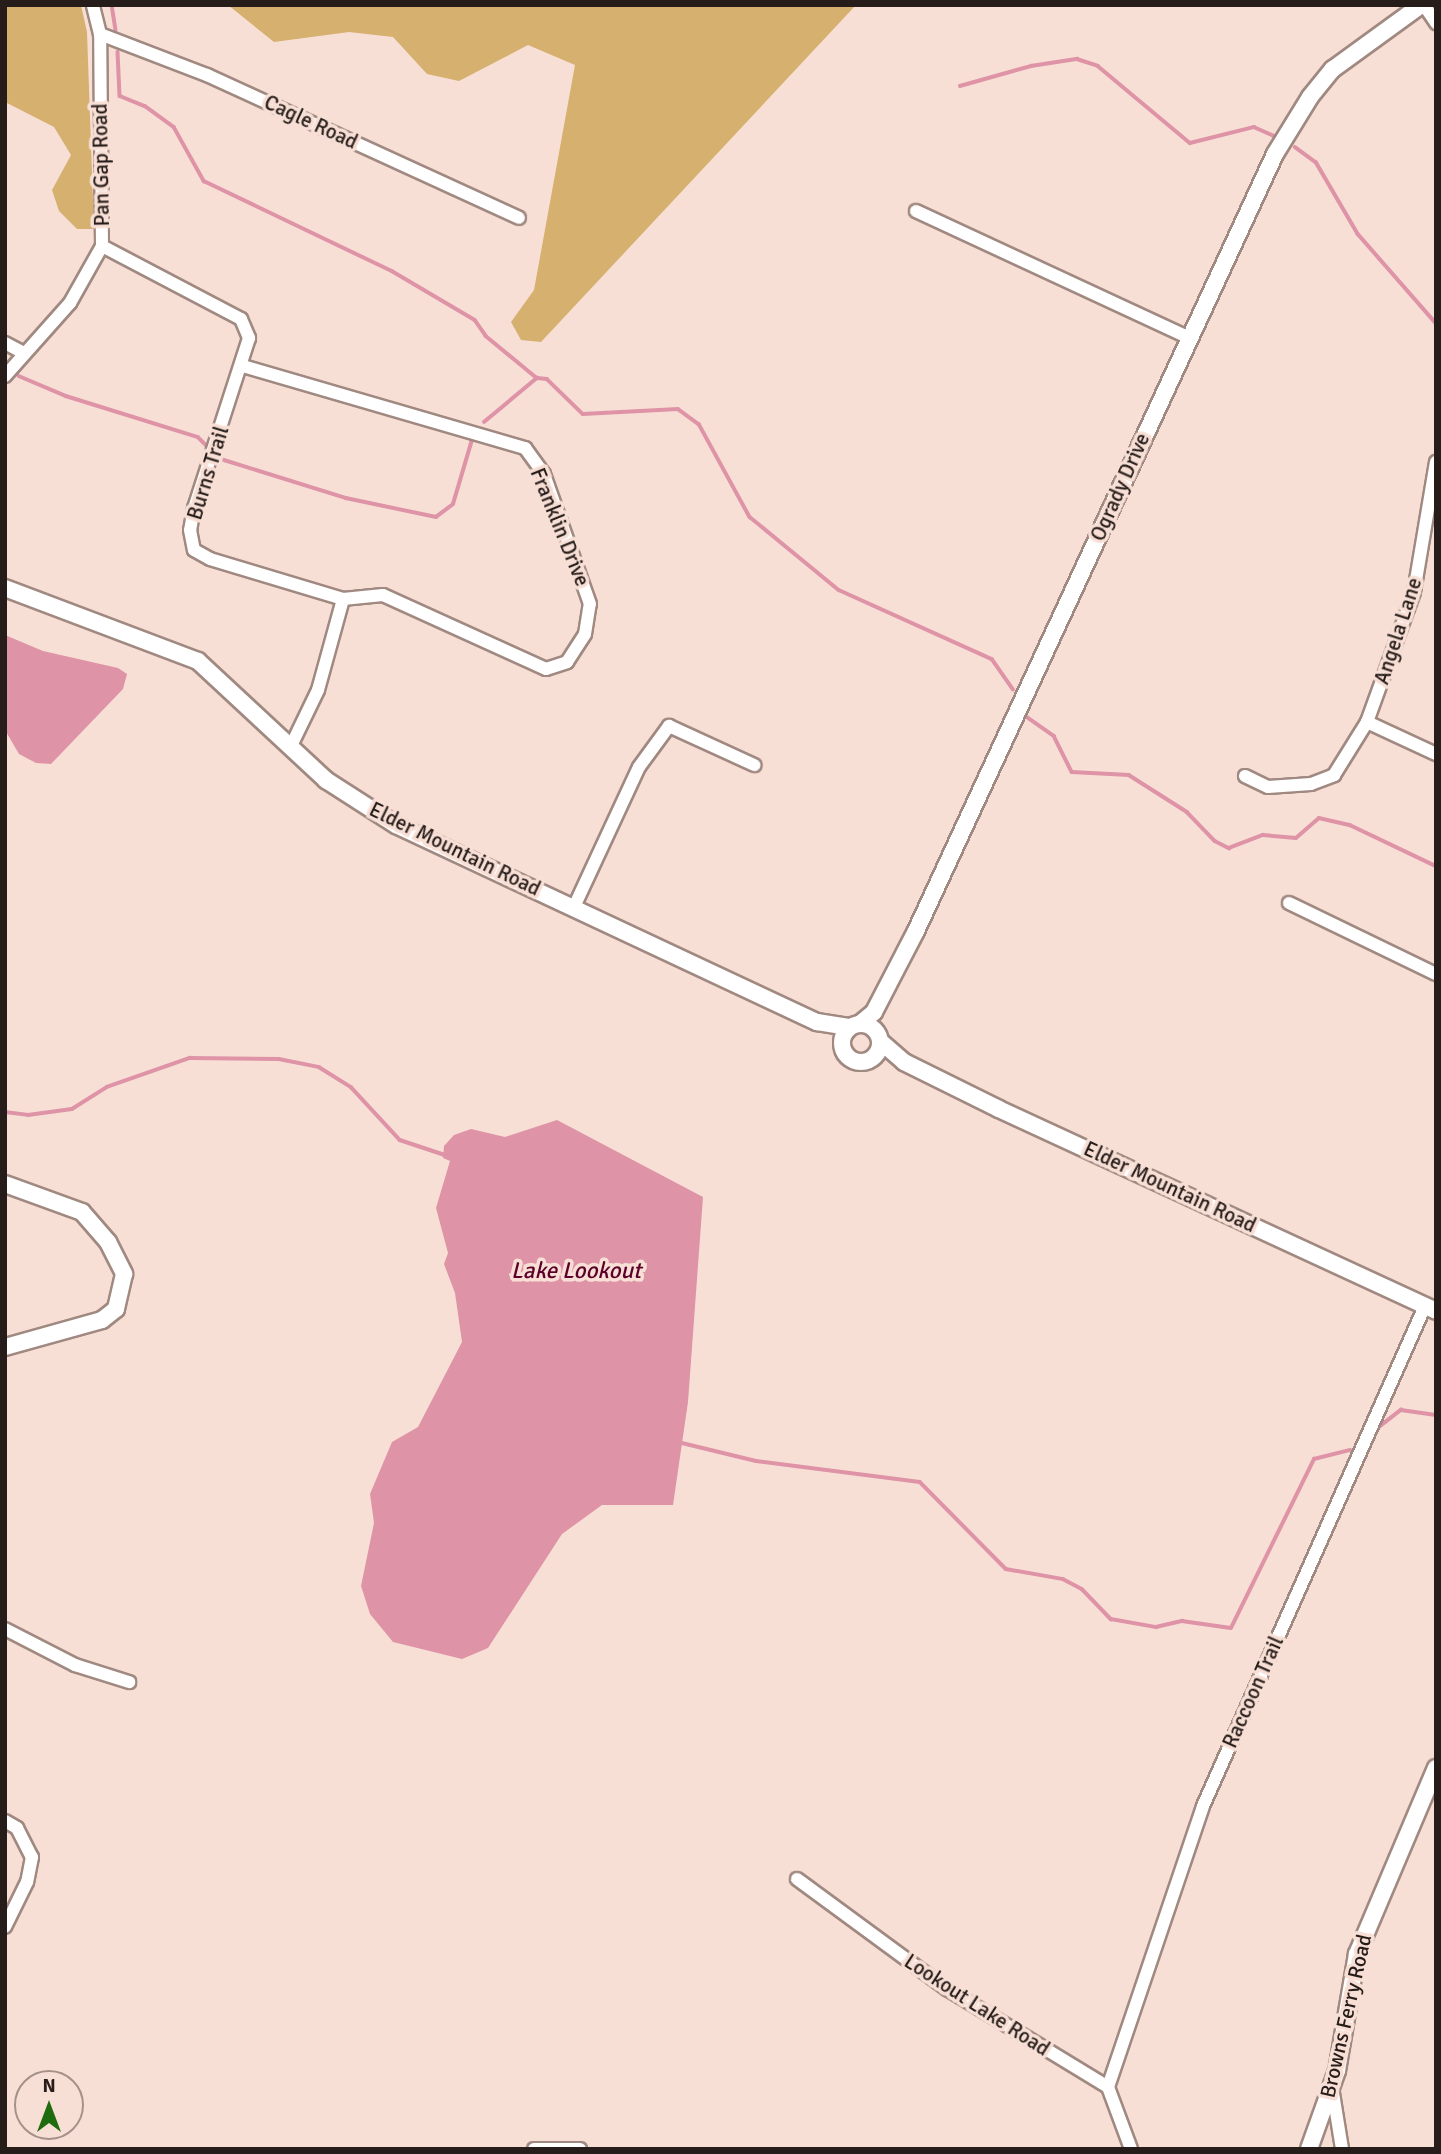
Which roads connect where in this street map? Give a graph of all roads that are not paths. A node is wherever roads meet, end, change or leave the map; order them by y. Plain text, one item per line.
1 (93, 5) edge
2 (1422, 5) edge
3 (1436, 23) edge
4 (100, 34) junction
5 (916, 211) dead end
6 (519, 218) dead end
7 (102, 246) junction
8 (1189, 338) junction
9 (5, 342) edge
10 (24, 353) junction
11 (242, 366) junction
12 (5, 376) edge
13 (1436, 462) edge
14 (5, 588) edge
15 (343, 599) junction
16 (1367, 722) junction
17 (290, 748) junction
18 (1436, 754) edge
19 (754, 765) dead end
20 (1245, 776) dead end
21 (1289, 903) dead end
22 (574, 907) junction
23 (1436, 974) edge
24 (817, 1022) junction
25 (866, 1030) junction
26 (842, 1044) junction
27 (868, 1060) junction
28 (904, 1062) junction
29 (5, 1184) edge
30 (1430, 1309) edge
31 (5, 1347) edge
32 (5, 1629) edge
33 (129, 1682) dead end
34 (1436, 1768) edge
35 (5, 1821) edge
36 (797, 1879) dead end
37 (5, 1927) edge
38 (1108, 2087) junction
39 (1332, 2087) junction
40 (534, 2149) edge
41 (580, 2149) edge
42 (1131, 2149) edge
43 (1309, 2149) edge
44 (1342, 2149) edge

1 - 4 street, Pan Gap Road
2 - 3 street
2 - 8 street, Ogrady Drive
4 - 6 street, Cagle Road
4 - 7 street, Pan Gap Road
5 - 8 street
7 - 10 street, Pan Gap Road
7 - 11 street
8 - 25 street, Ogrady Drive
9 - 10 street
10 - 12 street, Pan Gap Road
11 - 15 street, Burns Trail
11 - 15 street, Franklin Drive
13 - 16 street, Angela Lane
14 - 17 street, Elder Mountain Road
15 - 17 street
16 - 18 street
16 - 20 street, Angela Lane
17 - 22 street, Elder Mountain Road
19 - 22 street
21 - 23 street
22 - 24 street, Elder Mountain Road
24 - 25 street, Elder Mountain Road
24 - 26 street, Elder Mountain Road
25 - 26 street
25 - 27 street
25 - 28 street, Elder Mountain Road
26 - 27 street, Elder Mountain Road
27 - 28 street, Elder Mountain Road
28 - 30 street, Elder Mountain Road
29 - 31 street
30 - 38 street, Raccoon Trail
32 - 33 street
34 - 39 street, Browns Ferry Road
35 - 37 street
36 - 38 street, Lookout Lake Road
38 - 42 street
39 - 43 street, Browns Ferry Road
39 - 44 street
40 - 41 street

